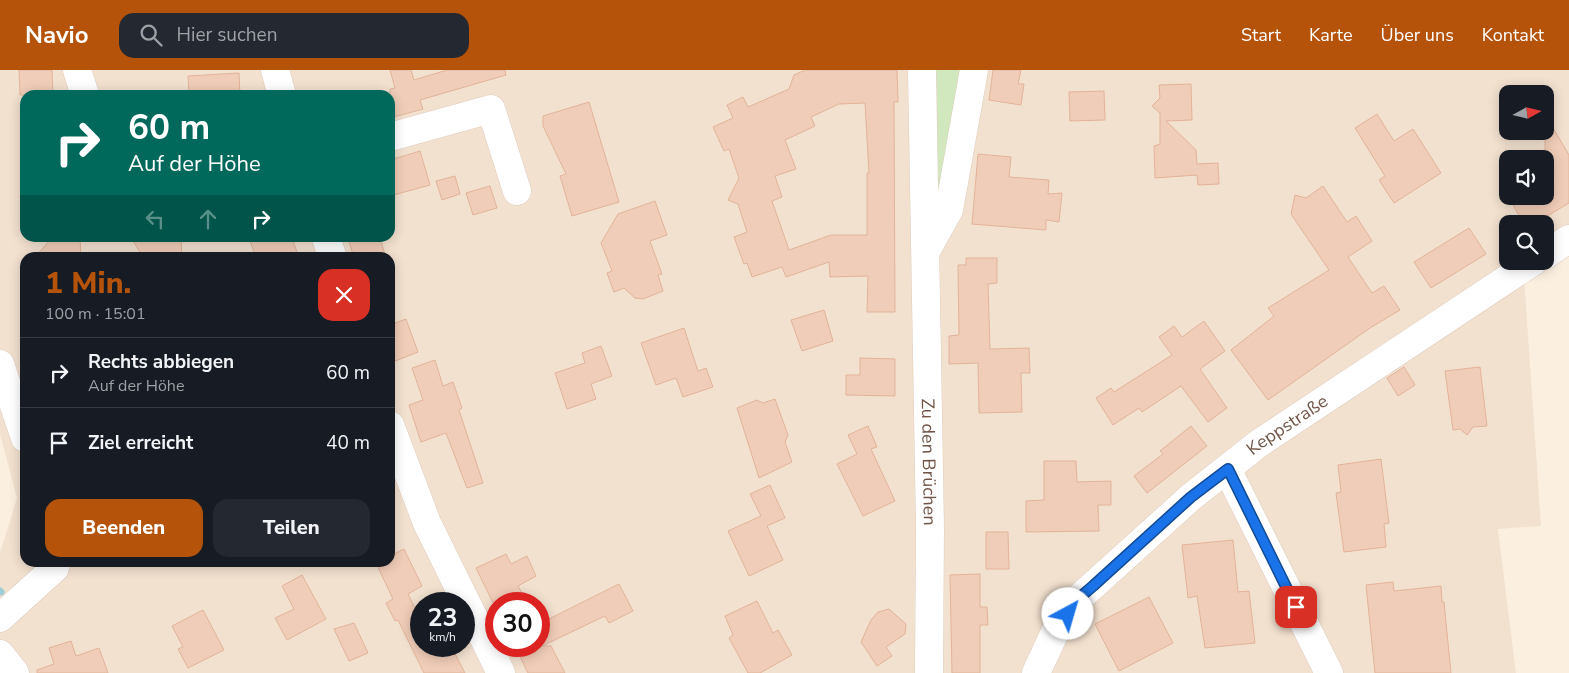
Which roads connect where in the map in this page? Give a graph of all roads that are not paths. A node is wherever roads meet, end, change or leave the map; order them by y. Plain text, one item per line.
1 (77, 70) edge
2 (275, 70) edge
3 (922, 70) edge
4 (974, 70) edge
5 (83, 90) edge
6 (281, 90) edge
7 (395, 136) edge
8 (517, 191) dead end
9 (1569, 240) edge
10 (1554, 249) edge
11 (926, 251) junction
12 (1520, 270) edge
13 (0, 364) edge
14 (20, 423) edge
15 (395, 438) edge
16 (1228, 469) junction
17 (53, 567) edge
18 (0, 618) edge
19 (0, 654) edge
20 (15, 673) edge
21 (501, 673) edge
22 (928, 673) edge
23 (1036, 673) edge
24 (1329, 673) edge

1 - 5 street
2 - 6 street
3 - 11 street, Zu den Brüchen
4 - 11 street
7 - 8 street
9 - 10 street
11 - 22 street, Zu den Brüchen
12 - 16 street, Keppstraße
13 - 14 street
15 - 21 street
16 - 23 street, Keppstraße
16 - 24 street
17 - 18 street
19 - 20 street

